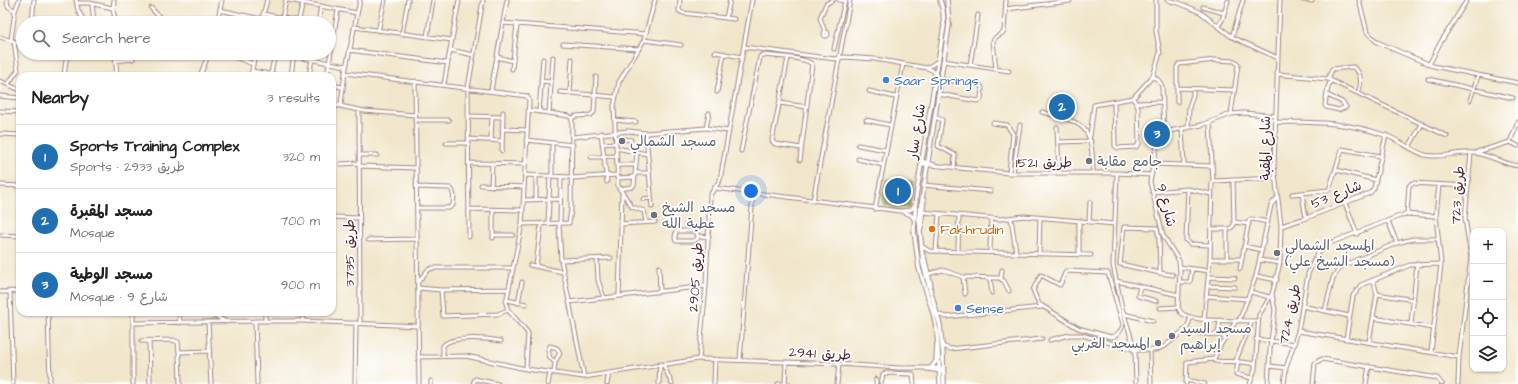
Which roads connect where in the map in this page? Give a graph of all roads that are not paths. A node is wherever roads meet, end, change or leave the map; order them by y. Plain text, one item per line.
1 (7, 0) edge
2 (19, 0) edge
3 (34, 0) edge
4 (114, 0) edge
5 (222, 0) edge
6 (267, 0) edge
7 (287, 0) edge
8 (360, 0) edge
9 (385, 0) edge
10 (408, 0) edge
11 (434, 0) edge
12 (459, 0) edge
13 (484, 0) edge
14 (507, 0) edge
15 (655, 0) edge
16 (680, 0) edge
17 (730, 0) edge
18 (752, 0) edge
19 (833, 0) edge
20 (839, 0) edge
21 (845, 0) edge
22 (940, 0) edge
23 (947, 0) edge
24 (1006, 0) edge
25 (1156, 0) edge
26 (1167, 0) edge
27 (1243, 0) edge
28 (1280, 0) edge
29 (1303, 0) edge
30 (1359, 0) edge
31 (1467, 0) edge
32 (850, 1) edge
33 (1070, 1) dead end
34 (1228, 1) dead end
35 (1312, 1) edge
36 (76, 2) edge
37 (303, 3) junction
38 (92, 4) junction
39 (320, 6) junction
40 (1203, 7) dead end
41 (113, 8) junction
42 (151, 8) dead end
43 (1006, 9) junction
44 (220, 10) junction
45 (338, 10) junction
46 (15, 11) junction
47 (357, 13) junction
48 (1224, 13) junction
49 (263, 14) joint
50 (978, 15) dead end
51 (33, 16) edge
52 (82, 16) edge
53 (93, 16) edge
54 (115, 16) edge
55 (158, 16) edge
56 (219, 16) edge
57 (242, 16) edge
58 (272, 16) edge
59 (283, 16) edge
60 (300, 16) edge
61 (319, 16) edge
62 (726, 18) junction
63 (734, 19) dead end
64 (336, 22) edge
65 (503, 23) junction
66 (517, 25) junction
67 (1218, 26) junction
68 (354, 27) junction
69 (378, 31) junction
70 (402, 34) junction
71 (646, 34) junction
72 (837, 35) junction
73 (0, 36) edge
74 (427, 37) junction
75 (1232, 38) junction
76 (12, 40) junction
77 (452, 40) junction
78 (644, 40) junction
79 (16, 42) edge
80 (563, 44) dead end
81 (681, 45) dead end
82 (744, 48) junction
83 (639, 49) junction
84 (834, 49) dead end
85 (349, 50) junction
86 (450, 50) junction
87 (715, 52) dead end
88 (724, 54) junction
89 (799, 54) junction
90 (474, 55) junction
91 (498, 57) junction
92 (553, 57) dead end
93 (742, 57) junction
94 (788, 58) junction
95 (839, 58) junction
96 (1278, 58) junction
97 (543, 59) dead end
98 (572, 59) dead end
99 (16, 60) edge
100 (16, 60) edge
101 (66, 60) edge
102 (124, 60) edge
103 (206, 60) edge
104 (243, 60) edge
105 (254, 60) edge
106 (274, 60) edge
107 (292, 60) edge
108 (312, 60) joint
109 (330, 60) edge
110 (798, 60) junction
111 (943, 60) junction
112 (115, 61) joint
113 (513, 61) junction
114 (938, 61) junction
115 (329, 63) junction
116 (448, 63) junction
117 (253, 64) junction
118 (903, 64) junction
119 (970, 65) junction
120 (1429, 65) junction
121 (346, 66) junction
122 (927, 68) junction
123 (512, 69) dead end
124 (996, 69) junction
125 (252, 71) joint
126 (1009, 71) dead end
127 (17, 72) edge
128 (65, 72) edge
129 (116, 72) edge
130 (202, 72) edge
131 (258, 72) edge
132 (271, 72) edge
133 (291, 72) edge
134 (310, 72) edge
135 (328, 72) edge
136 (16, 73) edge
137 (345, 73) junction
138 (1277, 74) junction
139 (936, 75) junction
140 (1153, 76) junction
141 (1478, 76) junction
142 (596, 77) dead end
143 (940, 79) junction
144 (1329, 79) junction
145 (1428, 79) dead end
146 (0, 81) edge
147 (415, 81) junction
148 (541, 81) junction
149 (551, 82) junction
150 (1518, 83) edge
151 (8, 84) junction
152 (444, 84) junction
153 (336, 86) edge
154 (342, 87) junction
155 (16, 88) edge
156 (468, 88) junction
157 (1177, 88) junction
158 (1474, 88) junction
159 (1193, 89) junction
160 (491, 90) junction
161 (1235, 90) junction
162 (560, 92) dead end
163 (717, 92) dead end
164 (869, 92) dead end
165 (570, 93) junction
166 (1358, 93) junction
167 (938, 94) junction
168 (1327, 95) junction
169 (0, 96) edge
170 (595, 96) junction
171 (616, 97) junction
172 (895, 97) junction
173 (16, 98) edge
174 (1133, 98) junction
175 (1513, 98) dead end
176 (1470, 100) dead end
177 (1114, 102) junction
178 (1162, 102) junction
179 (1177, 102) dead end
180 (780, 103) junction
181 (1138, 104) junction
182 (340, 106) junction
183 (336, 107) edge
184 (807, 107) junction
185 (359, 110) junction
186 (528, 110) junction
187 (0, 111) edge
188 (16, 112) edge
189 (503, 112) dead end
190 (539, 112) junction
191 (1042, 112) dead end
192 (549, 113) junction
193 (709, 113) dead end
194 (1231, 114) junction
195 (415, 115) junction
196 (468, 116) junction
197 (1276, 116) junction
198 (492, 117) junction
199 (503, 117) junction
200 (935, 117) junction
201 (572, 118) junction
202 (416, 120) junction
203 (449, 120) dead end
204 (615, 120) junction
205 (866, 120) dead end
206 (636, 122) dead end
207 (1276, 122) junction
208 (1518, 122) edge
209 (993, 123) dead end
210 (1210, 123) junction
211 (1422, 124) junction
212 (890, 125) junction
213 (1020, 125) dead end
214 (1058, 127) dead end
215 (706, 128) junction
216 (1188, 128) junction
217 (502, 129) junction
218 (1182, 129) junction
219 (526, 130) junction
220 (729, 131) junction
221 (615, 132) junction
222 (601, 133) junction
223 (646, 133) junction
224 (1164, 133) junction
225 (0, 134) edge
226 (16, 135) edge
227 (1386, 135) junction
228 (1090, 136) junction
229 (1447, 136) dead end
230 (573, 137) junction
231 (616, 138) junction
232 (491, 140) junction
233 (526, 140) junction
234 (631, 140) dead end
235 (468, 141) junction
236 (502, 141) junction
237 (1091, 141) junction
238 (1058, 142) junction
239 (1510, 142) junction
240 (446, 143) dead end
241 (552, 143) junction
242 (616, 143) junction
243 (602, 144) junction
244 (573, 145) junction
245 (858, 145) dead end
246 (1518, 146) edge
247 (1408, 147) junction
248 (616, 148) junction
249 (801, 148) junction
250 (886, 150) junction
251 (502, 151) dead end
252 (741, 151) dead end
253 (637, 153) junction
254 (1473, 153) junction
255 (647, 154) junction
256 (359, 155) junction
257 (378, 155) dead end
258 (616, 156) junction
259 (1380, 156) junction
260 (591, 157) dead end
261 (603, 157) junction
262 (858, 159) dead end
263 (800, 160) dead end
264 (468, 163) junction
265 (492, 163) junction
266 (922, 163) junction
267 (341, 164) dead end
268 (525, 164) junction
269 (883, 164) junction
270 (927, 164) junction
271 (1153, 164) junction
272 (359, 165) junction
273 (617, 165) junction
274 (636, 165) junction
275 (1184, 165) junction
276 (1212, 166) junction
277 (1518, 166) edge
278 (954, 167) junction
279 (416, 168) junction
280 (1336, 170) junction
281 (649, 172) junction
282 (1093, 172) junction
283 (1008, 173) junction
284 (1013, 173) junction
285 (1059, 173) junction
286 (1117, 173) junction
287 (525, 175) junction
288 (606, 175) junction
289 (635, 175) junction
290 (1151, 175) junction
291 (536, 176) junction
292 (551, 176) junction
293 (617, 176) junction
294 (561, 177) junction
295 (572, 178) junction
296 (1274, 178) junction
297 (1234, 180) junction
298 (1376, 180) junction
299 (607, 182) dead end
300 (1213, 182) junction
301 (0, 185) edge
302 (481, 185) dead end
303 (1438, 185) junction
304 (16, 186) edge
305 (491, 186) junction
306 (924, 186) junction
307 (1467, 186) junction
308 (416, 187) junction
309 (524, 187) junction
310 (714, 188) junction
311 (619, 189) junction
312 (1188, 189) junction
313 (991, 192) dead end
314 (1152, 192) junction
315 (622, 194) junction
316 (753, 194) junction
317 (1211, 194) junction
318 (1292, 194) dead end
319 (1302, 194) junction
320 (651, 198) junction
321 (536, 199) junction
322 (549, 199) junction
323 (560, 199) junction
324 (643, 199) dead end
325 (1276, 199) junction
326 (524, 200) junction
327 (813, 201) junction
328 (1090, 202) dead end
329 (1344, 203) junction
330 (652, 206) dead end
331 (915, 206) junction
332 (417, 208) junction
333 (469, 209) junction
334 (875, 209) junction
335 (493, 210) junction
336 (523, 210) junction
337 (900, 211) junction
338 (922, 212) junction
339 (939, 214) junction
340 (1407, 214) junction
341 (959, 215) junction
342 (1436, 216) junction
343 (336, 217) edge
344 (360, 218) junction
345 (991, 218) junction
346 (1011, 218) junction
347 (1040, 218) junction
348 (1306, 218) junction
349 (914, 219) junction
350 (1388, 221) junction
351 (646, 222) junction
352 (655, 222) dead end
353 (1079, 222) junction
354 (1089, 222) junction
355 (1234, 222) junction
356 (1268, 222) junction
357 (522, 224) junction
358 (541, 224) junction
359 (548, 224) junction
360 (559, 224) junction
361 (620, 224) junction
362 (1114, 224) junction
363 (1248, 224) junction
364 (1281, 226) junction
365 (1211, 228) junction
366 (1227, 229) junction
367 (1357, 234) junction
368 (0, 235) edge
369 (513, 235) dead end
370 (16, 236) edge
371 (698, 236) junction
372 (469, 237) dead end
373 (709, 237) junction
374 (1438, 238) junction
375 (417, 239) junction
376 (1114, 239) junction
377 (368, 240) dead end
378 (1123, 240) junction
379 (1398, 243) junction
380 (1210, 245) junction
381 (1244, 246) junction
382 (922, 247) junction
383 (1113, 247) junction
384 (1121, 249) junction
385 (929, 250) junction
386 (936, 250) junction
387 (958, 250) junction
388 (1262, 250) junction
389 (990, 251) junction
390 (1016, 252) junction
391 (1039, 253) junction
392 (1079, 254) junction
393 (1090, 255) dead end
394 (924, 256) junction
395 (611, 258) dead end
396 (598, 259) junction
397 (1210, 259) junction
398 (1228, 259) junction
399 (1241, 259) junction
400 (561, 260) junction
401 (1260, 260) junction
402 (1280, 263) junction
403 (1417, 264) junction
404 (1441, 264) junction
405 (530, 265) dead end
406 (536, 266) junction
407 (660, 267) dead end
408 (1180, 267) junction
409 (513, 268) junction
410 (1192, 268) junction
411 (1240, 269) dead end
412 (1002, 270) dead end
413 (1209, 271) junction
414 (563, 272) junction
415 (1160, 272) junction
416 (928, 274) junction
417 (1173, 275) dead end
418 (1256, 276) junction
419 (964, 277) junction
420 (1209, 277) junction
421 (990, 278) junction
422 (1001, 278) junction
423 (1235, 278) dead end
424 (1277, 280) junction
425 (1373, 280) junction
426 (1116, 281) junction
427 (418, 282) junction
428 (522, 282) dead end
429 (1180, 282) junction
430 (706, 286) junction
431 (1140, 286) junction
432 (1208, 286) junction
433 (418, 288) junction
434 (1234, 288) dead end
435 (509, 289) junction
436 (441, 290) junction
437 (10, 291) junction
438 (16, 291) edge
439 (660, 291) junction
440 (930, 291) junction
441 (1009, 291) dead end
442 (0, 292) edge
443 (1251, 292) junction
444 (992, 293) dead end
445 (965, 294) dead end
446 (1272, 294) junction
447 (1377, 294) junction
448 (1179, 295) junction
449 (619, 296) junction
450 (1207, 296) junction
451 (604, 298) junction
452 (1269, 298) junction
453 (1248, 299) junction
454 (506, 300) junction
455 (1414, 300) junction
456 (1156, 301) dead end
457 (569, 302) junction
458 (518, 303) junction
459 (526, 304) dead end
460 (1302, 306) junction
461 (1042, 307) junction
462 (1178, 307) junction
463 (1160, 308) dead end
464 (508, 310) junction
465 (1325, 311) junction
466 (937, 314) junction
467 (1124, 314) junction
468 (48, 316) edge
469 (133, 316) edge
470 (179, 316) edge
471 (216, 316) edge
472 (265, 316) edge
473 (303, 316) edge
474 (1349, 316) junction
475 (946, 317) junction
476 (1191, 317) junction
477 (1374, 318) junction
478 (1204, 319) junction
479 (265, 320) junction
480 (1220, 320) junction
481 (1252, 320) junction
482 (303, 321) junction
483 (1153, 321) dead end
484 (1237, 321) junction
485 (1258, 321) junction
486 (208, 322) junction
487 (226, 322) junction
488 (255, 322) junction
489 (134, 323) junction
490 (180, 323) junction
491 (356, 323) junction
492 (360, 323) junction
493 (1411, 324) junction
494 (940, 325) junction
495 (418, 326) junction
496 (1433, 328) junction
497 (1184, 330) junction
498 (1298, 331) junction
499 (1218, 334) junction
500 (1226, 336) junction
501 (1346, 338) junction
502 (1042, 339) dead end
503 (1256, 339) junction
504 (149, 340) junction
505 (938, 340) junction
506 (1050, 340) dead end
507 (141, 341) dead end
508 (501, 341) dead end
509 (1271, 342) junction
510 (1369, 342) junction
511 (1294, 344) junction
512 (942, 346) junction
513 (950, 349) junction
514 (1135, 350) junction
515 (209, 351) junction
516 (1150, 351) junction
517 (179, 352) junction
518 (1431, 352) junction
519 (943, 354) junction
520 (443, 356) junction
521 (418, 357) junction
522 (1459, 357) junction
523 (699, 359) junction
524 (715, 359) junction
525 (1214, 359) junction
526 (740, 360) junction
527 (1237, 360) junction
528 (1194, 361) junction
529 (555, 362) junction
530 (786, 362) junction
531 (661, 364) junction
532 (839, 364) junction
533 (1255, 364) junction
534 (1195, 366) dead end
535 (1270, 366) junction
536 (1369, 366) junction
537 (899, 368) junction
538 (925, 368) junction
539 (931, 368) junction
540 (1286, 368) junction
541 (526, 369) junction
542 (941, 369) junction
543 (550, 372) junction
544 (554, 373) junction
545 (609, 373) junction
546 (898, 373) junction
547 (584, 377) junction
548 (1252, 378) junction
549 (876, 380) dead end
550 (1186, 382) edge
551 (13, 384) edge
552 (50, 384) edge
553 (134, 384) edge
554 (150, 384) edge
555 (180, 384) edge
556 (211, 384) edge
557 (257, 384) edge
558 (355, 384) edge
559 (419, 384) edge
560 (474, 384) edge
561 (498, 384) edge
562 (548, 384) edge
563 (607, 384) edge
564 (659, 384) edge
565 (672, 384) edge
566 (714, 384) edge
567 (778, 384) edge
568 (785, 384) edge
569 (790, 384) edge
570 (837, 384) edge
571 (876, 384) edge
572 (881, 384) edge
573 (914, 384) edge
574 (940, 384) edge
575 (944, 384) edge
576 (1136, 384) edge
577 (1151, 384) edge
578 (1205, 384) edge
579 (1250, 384) edge
580 (1268, 384) edge
581 (1284, 384) edge
582 (1313, 384) edge
583 (1366, 384) edge
584 (1442, 384) edge
585 (1458, 384) edge

1 - 46 street
2 - 46 street
3 - 51 street
4 - 41 street
5 - 44 street
6 - 49 street
7 - 37 street
7 - 59 street
8 - 47 street
9 - 69 street
10 - 70 street
11 - 74 street
12 - 77 street
13 - 90 street
14 - 65 street
15 - 71 street
16 - 62 street
17 - 62 street
18 - 82 street, طريق 2905
19 - 72 street
20 - 21 street
21 - 32 street
21 - 72 street
22 - 114 street, شارع سار
23 - 111 street, شارع سار
24 - 43 street
25 - 140 street
26 - 67 street
27 - 75 street
28 - 96 street, شارع المقبة
29 - 35 street
30 - 120 street
31 - 120 street
32 - 95 street
33 - 43 street
34 - 48 street
36 - 38 street
36 - 52 street
37 - 39 street
37 - 60 street
38 - 41 street
38 - 53 street
39 - 45 street
39 - 61 street
40 - 48 street
41 - 54 street
42 - 55 street
43 - 124 street
44 - 56 street
44 - 57 street
45 - 47 street
45 - 64 street
46 - 76 street
47 - 68 street
48 - 67 street
49 - 58 street
50 - 119 street
62 - 63 street
65 - 66 street
65 - 91 street
66 - 71 street
66 - 113 street
67 - 75 street
68 - 69 street
68 - 85 street
69 - 70 street
70 - 74 street
71 - 78 street
72 - 84 street
73 - 76 street
74 - 77 street
75 - 96 street
76 - 79 street
76 - 99 street
77 - 86 street
78 - 81 street
78 - 83 street
80 - 83 street
82 - 89 street
82 - 93 street, طريق 2905
83 - 171 street
85 - 116 street
85 - 121 street
86 - 90 street
86 - 116 street
87 - 88 street
88 - 93 street
88 - 163 street
89 - 95 street
89 - 110 street
90 - 156 street
91 - 113 street
91 - 160 street
92 - 149 street
93 - 220 street, طريق 2905
94 - 110 street
94 - 180 street
94 - 252 street
95 - 118 street
95 - 327 street
96 - 138 street, شارع المقبة
97 - 148 street
98 - 165 street
100 - 127 street
101 - 128 street
102 - 112 street
103 - 130 street
104 - 117 street
105 - 117 street
106 - 132 street
107 - 133 street
108 - 115 street
108 - 134 street
109 - 115 street
110 - 184 street
111 - 119 street
111 - 143 street, شارع سار
112 - 129 street
113 - 123 street
114 - 122 street
114 - 139 street, شارع سار
115 - 121 street
115 - 135 street
116 - 152 street
117 - 125 street
118 - 122 street
118 - 172 street
119 - 124 street
120 - 141 street
121 - 137 street
122 - 139 street
124 - 126 street
125 - 131 street
136 - 151 street
137 - 147 street
137 - 154 street
138 - 144 street
138 - 197 street, شارع المقبة
139 - 266 street, شارع سار
140 - 174 street
140 - 178 street
141 - 150 street
141 - 158 street
142 - 170 street
143 - 167 street, شارع سار
143 - 167 street
144 - 166 street
144 - 166 street
144 - 168 street
145 - 158 street
146 - 151 street
147 - 152 street
147 - 195 street
148 - 149 street
148 - 190 street
149 - 192 street
151 - 155 street
152 - 156 street
153 - 154 street
154 - 182 street
156 - 160 street
156 - 196 street
157 - 159 street
157 - 161 street
157 - 179 street
158 - 175 street
158 - 176 street
159 - 161 street
159 - 216 street
160 - 186 street
161 - 194 street
162 - 165 street
164 - 172 street
165 - 170 street
166 - 211 street
167 - 200 street, شارع سار
168 - 168 street
169 - 173 street
170 - 171 street
170 - 201 street
171 - 204 street
172 - 212 street
174 - 177 street
174 - 181 street
177 - 181 street
177 - 228 street
178 - 181 street
178 - 224 street
180 - 184 street
180 - 249 street
182 - 183 street
182 - 185 street
184 - 249 street
185 - 195 street
185 - 256 street, طريق 3735
186 - 190 street
186 - 219 street
187 - 188 street
189 - 199 street
190 - 192 street
191 - 228 street
192 - 201 street
193 - 215 street
194 - 197 street
194 - 210 street
195 - 202 street
196 - 198 street
196 - 235 street
197 - 207 street, شارع المقبة
198 - 199 street
198 - 232 street
199 - 217 street
200 - 270 street, شارع سار
200 - 278 street
201 - 230 street
202 - 203 street
202 - 279 street
204 - 206 street
204 - 221 street
205 - 212 street
207 - 227 street
207 - 296 street, شارع المقبة
208 - 239 street
209 - 283 street
210 - 216 street
210 - 276 street
211 - 229 street
211 - 247 street
212 - 250 street
213 - 284 street
214 - 238 street
215 - 220 street
215 - 223 street
216 - 218 street
217 - 219 street
217 - 236 street
218 - 224 street
218 - 275 street
219 - 233 street
220 - 310 street, طريق 2905
221 - 222 street
221 - 223 street
221 - 231 street
222 - 230 street
222 - 243 street
223 - 255 street
224 - 271 street, شارع 9
225 - 226 street
227 - 247 street
227 - 259 street, شارع 53
228 - 237 street
230 - 244 street
231 - 234 street
231 - 242 street
232 - 235 street
232 - 236 street
233 - 241 street
233 - 268 street
235 - 240 street
235 - 264 street
236 - 251 street
237 - 238 street
237 - 282 street
238 - 285 street
239 - 246 street
239 - 254 street
241 - 244 street
241 - 292 street
242 - 243 street
242 - 248 street
243 - 261 street
244 - 295 street
245 - 250 street
247 - 254 street
248 - 253 street
248 - 258 street
249 - 263 street
250 - 269 street
253 - 255 street
253 - 274 street
254 - 277 street
254 - 307 street, طريق 723
255 - 281 street
256 - 257 street
256 - 272 street, طريق 3735
258 - 261 street
258 - 273 street
259 - 280 street
259 - 298 street, شارع 53
260 - 261 street
261 - 288 street
262 - 269 street
264 - 265 street
264 - 333 street
265 - 268 street
265 - 305 street
266 - 270 street, طريق 1521
266 - 331 street, شارع سار
267 - 272 street
268 - 287 street
269 - 334 street
270 - 278 street, طريق 1521
270 - 306 street, شارع سار
271 - 275 street
271 - 290 street, شارع 9
272 - 279 street
272 - 344 street, طريق 3735
273 - 274 street
273 - 293 street
274 - 289 street
275 - 276 street
276 - 300 street
278 - 283 street, طريق 1521
279 - 308 street
280 - 298 street
280 - 319 street
281 - 289 street
281 - 320 street
282 - 285 street, طريق 1521
282 - 286 street, طريق 1521
283 - 284 street, طريق 1521
284 - 285 street, طريق 1521
286 - 290 street, طريق 1521
286 - 362 street
287 - 291 street
287 - 309 street
288 - 293 street
288 - 295 street
288 - 299 street
289 - 293 street
289 - 311 street
290 - 314 street, شارع 9
291 - 292 street
291 - 321 street
292 - 294 street
292 - 322 street
293 - 311 street
294 - 295 street
294 - 323 street
295 - 360 street
296 - 297 street
296 - 325 street, شارع المقبة
297 - 300 street
297 - 355 street
298 - 329 street, شارع 53
300 - 317 street
301 - 304 street
302 - 305 street
303 - 307 street
303 - 340 street
303 - 342 street
305 - 309 street
306 - 313 street
306 - 338 street
306 - 440 street, شارع سار
307 - 522 street, طريق 723
308 - 332 street
308 - 332 street
309 - 326 street
310 - 316 street
310 - 373 street, طريق 2905
311 - 315 street
312 - 314 street
312 - 317 street
312 - 380 street
314 - 408 street, شارع 9
315 - 351 street
315 - 361 street
316 - 327 street
316 - 526 street
317 - 365 street
318 - 319 street
319 - 348 street
320 - 324 street
320 - 330 street
321 - 322 street
321 - 326 street
322 - 323 street
322 - 359 street
323 - 360 street
325 - 356 street
325 - 364 street, شارع المقبة
326 - 336 street
327 - 334 street
328 - 354 street
329 - 348 street, شارع 53
329 - 367 street
331 - 337 street
331 - 349 street, شارع سار
332 - 375 street
333 - 335 street
333 - 372 street
334 - 337 street
335 - 336 street
335 - 369 street
336 - 357 street
337 - 349 street
338 - 339 street
338 - 382 street
339 - 341 street
339 - 386 street
340 - 342 street, طريق 724
340 - 350 street, طريق 724
341 - 345 street
341 - 387 street
342 - 374 street
343 - 344 street
344 - 492 street, طريق 3735
345 - 346 street
345 - 389 street
346 - 347 street
346 - 390 street
347 - 353 street
347 - 391 street
348 - 364 street, شارع 53
349 - 505 street, شارع سار
350 - 367 street, طريق 724
350 - 379 street
351 - 352 street
351 - 361 street
353 - 354 street
353 - 392 street
354 - 362 street
355 - 363 street
355 - 366 street
356 - 363 street
356 - 388 street
357 - 358 street
357 - 409 street
358 - 359 street
358 - 406 street
359 - 360 street
360 - 400 street
361 - 449 street
362 - 376 street
363 - 381 street
364 - 402 street, شارع المقبة
365 - 366 street
365 - 380 street
366 - 398 street
367 - 460 street, طريق 724
368 - 370 street
371 - 371 street
371 - 373 street
373 - 430 street, طريق 2905
374 - 379 street
374 - 404 street
375 - 377 street
375 - 427 street
376 - 378 street
376 - 383 street
378 - 384 street
378 - 415 street
379 - 465 street
380 - 397 street
381 - 388 street
381 - 399 street
382 - 385 street
382 - 394 street
383 - 384 street
383 - 426 street
384 - 415 street
385 - 386 street
385 - 394 street
386 - 387 street
387 - 389 street
388 - 401 street
389 - 390 street
390 - 391 street
391 - 392 street
392 - 393 street
394 - 416 street
395 - 396 street
396 - 400 street
396 - 451 street
397 - 398 street
397 - 413 street
398 - 399 street
399 - 411 street
400 - 414 street
401 - 402 street
401 - 418 street
402 - 424 street, شارع المقبة
403 - 404 street
403 - 425 street
403 - 455 street
404 - 496 street
405 - 406 street
406 - 414 street
407 - 439 street
408 - 410 street
408 - 429 street, شارع 9
409 - 427 street
409 - 435 street
410 - 413 street
410 - 429 street
412 - 422 street
413 - 420 street
414 - 457 street
415 - 417 street
416 - 419 street
416 - 440 street
418 - 424 street
418 - 443 street
419 - 421 street
419 - 445 street
420 - 423 street
420 - 432 street
421 - 422 street
421 - 444 street
422 - 441 street
424 - 446 street, شارع المقبة
425 - 447 street
425 - 474 street
426 - 431 street
426 - 467 street
427 - 433 street
428 - 458 street
429 - 448 street, شارع 9
430 - 439 street
430 - 523 street, طريق 2905
431 - 448 street
431 - 456 street
432 - 434 street
432 - 450 street
433 - 436 street
433 - 495 street
435 - 436 street
435 - 454 street
436 - 464 street
437 - 438 street
437 - 442 street
437 - 551 street
439 - 449 street
440 - 466 street, شارع سار
443 - 452 street
443 - 453 street
446 - 452 street, شارع المقبة
446 - 509 street, شارع المقبة
447 - 455 street
447 - 477 street
448 - 462 street, شارع 9
449 - 451 street
450 - 453 street
450 - 478 street
451 - 457 street
452 - 485 street, شارع المقبة
453 - 484 street
454 - 458 street
454 - 464 street
455 - 493 street
457 - 547 street
458 - 459 street
460 - 465 street
460 - 498 street, طريق 724
461 - 461 street
461 - 475 street
462 - 463 street
462 - 476 street
464 - 541 street
465 - 474 street
466 - 475 street
466 - 494 street, شارع سار
467 - 483 street
467 - 514 street
468 - 552 street
469 - 489 street
470 - 490 street
471 - 487 street
472 - 479 street
473 - 482 street
474 - 501 street
475 - 494 street
476 - 478 street
476 - 497 street
477 - 493 street
477 - 510 street
478 - 480 street
479 - 482 street
479 - 488 street
480 - 484 street
480 - 499 street
481 - 484 street
481 - 485 street
481 - 527 street
482 - 491 street
484 - 500 street
485 - 503 street, شارع المقبة
486 - 487 street
486 - 490 street
486 - 515 street
487 - 488 street
488 - 557 street
489 - 490 street
489 - 553 street
491 - 492 street
491 - 558 street
492 - 495 street
493 - 496 street
494 - 512 street, شارع سار
495 - 521 street
496 - 518 street
497 - 499 street
497 - 516 street
498 - 501 street
498 - 511 street, طريق 724
499 - 500 street
500 - 525 street
501 - 510 street
502 - 513 street
503 - 509 street
503 - 533 street, شارع المقبة
504 - 507 street
504 - 517 street
504 - 554 street
505 - 539 street
505 - 542 street, شارع سار
506 - 514 street
508 - 520 street
509 - 511 street
509 - 535 street, شارع المقبة
510 - 518 street
511 - 540 street, طريق 724
512 - 513 street
512 - 519 street, شارع سار
513 - 519 street
514 - 516 street
514 - 576 street
515 - 517 street
515 - 556 street
516 - 577 street
517 - 555 street
518 - 522 street
519 - 542 street, شارع سار
520 - 521 street, طريق 2941
520 - 541 street, طريق 2941
521 - 559 street
522 - 585 street, طريق 723
523 - 524 street, طريق 2941
523 - 531 street, طريق 2941
524 - 526 street, طريق 2941
524 - 566 street
525 - 527 street
525 - 528 street
526 - 530 street, طريق 2941
527 - 533 street
527 - 548 street
528 - 534 street
528 - 550 street
529 - 529 street
529 - 544 street
530 - 532 street, طريق 2941
530 - 568 street
531 - 545 street, طريق 2941
531 - 564 street
531 - 565 street
532 - 537 street, طريق 2941
532 - 570 street
533 - 548 street, شارع المقبة
535 - 540 street
535 - 580 street, شارع المقبة
536 - 582 street
536 - 583 street
536 - 584 street
537 - 538 street, طريق 2941
537 - 546 street
538 - 539 street, طريق 2941
538 - 542 street, طريق 2941
539 - 542 street, طريق 2941
540 - 581 street, طريق 724
541 - 543 street, طريق 2941
542 - 574 street, شارع سار
542 - 575 street, شارع سار
543 - 544 street, طريق 2941
543 - 562 street
544 - 547 street, طريق 2941
545 - 547 street, طريق 2941
545 - 563 street
546 - 572 street
546 - 573 street
548 - 579 street, شارع المقبة
549 - 571 street
550 - 578 street
560 - 561 street
567 - 568 street
568 - 569 street

